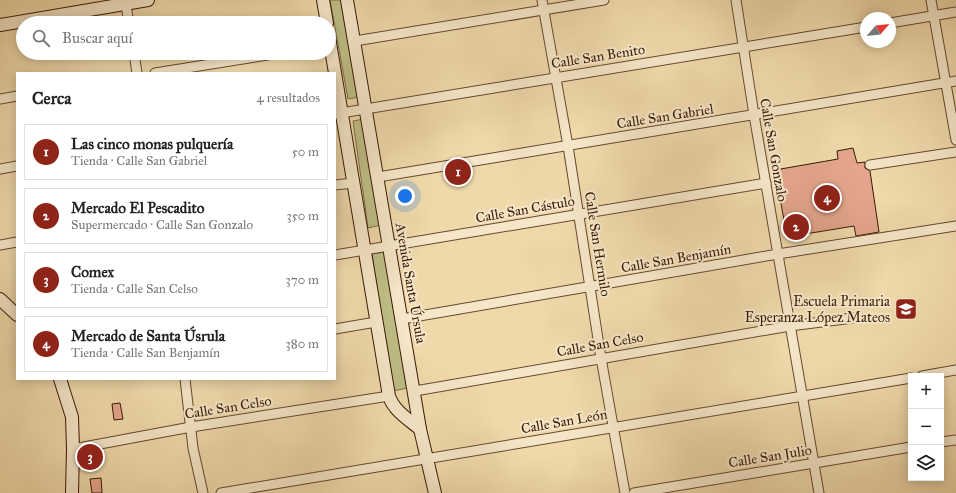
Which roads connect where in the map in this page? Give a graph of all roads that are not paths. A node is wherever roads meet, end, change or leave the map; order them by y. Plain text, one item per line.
1 (148, 0) edge
2 (323, 0) edge
3 (347, 0) edge
4 (542, 0) edge
5 (604, 0) edge
6 (736, 0) edge
7 (931, 0) edge
8 (125, 2) edge
9 (544, 10) junction
10 (956, 12) edge
11 (52, 16) edge
12 (128, 16) edge
13 (326, 16) edge
14 (934, 16) junction
15 (896, 22) edge
16 (16, 23) edge
17 (0, 26) edge
18 (860, 28) edge
19 (355, 41) junction
20 (743, 46) junction
21 (135, 60) edge
22 (236, 60) edge
23 (331, 60) edge
24 (137, 72) edge
25 (161, 72) edge
26 (333, 72) edge
27 (556, 77) junction
28 (956, 81) edge
29 (946, 83) junction
30 (16, 96) edge
31 (336, 98) edge
32 (0, 99) edge
33 (366, 109) junction
34 (338, 114) edge
35 (754, 115) junction
36 (956, 140) edge
37 (568, 146) junction
38 (956, 152) edge
39 (870, 165) dead end
40 (16, 166) edge
41 (0, 169) edge
42 (378, 177) junction
43 (353, 182) junction
44 (766, 183) junction
45 (336, 185) edge
46 (579, 214) junction
47 (956, 226) edge
48 (16, 242) edge
49 (0, 245) edge
50 (389, 246) junction
51 (364, 250) junction
52 (778, 254) junction
53 (336, 255) edge
54 (591, 287) junction
55 (0, 299) edge
56 (16, 314) edge
57 (402, 318) junction
58 (853, 318) dead end
59 (376, 322) junction
60 (790, 326) junction
61 (336, 329) edge
62 (602, 358) junction
63 (956, 370) edge
64 (939, 373) edge
65 (908, 378) edge
66 (60, 380) edge
67 (185, 380) edge
68 (414, 391) junction
69 (389, 396) junction
70 (802, 396) junction
71 (191, 427) junction
72 (613, 427) junction
73 (420, 429) junction
74 (956, 440) edge
75 (944, 442) edge
76 (908, 448) edge
77 (73, 449) junction
78 (428, 459) junction
79 (813, 464) junction
80 (72, 493) edge
81 (203, 493) edge
82 (221, 493) edge
83 (434, 493) edge
84 (625, 493) edge
85 (634, 493) edge
86 (819, 493) edge

1 - 8 street
2 - 13 street
3 - 19 street, Avenida Santa Úrsula
4 - 9 street, Calle San Hermilo
5 - 9 street
6 - 20 street, Calle San Gonzalo
7 - 14 street
8 - 11 street
8 - 12 street
9 - 19 street
9 - 27 street, Calle San Hermilo
10 - 14 street
14 - 15 street
14 - 29 street
16 - 17 street
18 - 20 street, Calle San Benito
19 - 33 street, Avenida Santa Úrsula
20 - 27 street, Calle San Benito
20 - 35 street, Calle San Gonzalo
21 - 24 street
22 - 25 street
23 - 26 street
27 - 33 street, Calle San Benito
27 - 37 street, Calle San Hermilo
28 - 29 street, Calle San Gabriel
29 - 35 street, Calle San Gabriel
29 - 36 street
30 - 32 street
31 - 34 street
33 - 34 street, Calle San Benito
33 - 42 street, Avenida Santa Úrsula
34 - 43 street
35 - 37 street, Calle San Gabriel
35 - 44 street, Calle San Gonzalo
37 - 42 street, Calle San Gabriel
37 - 46 street, Calle San Hermilo
38 - 39 street
40 - 41 street
42 - 50 street, Avenida Santa Úrsula
43 - 45 street
43 - 51 street
44 - 46 street, Calle San Cástulo
44 - 52 street, Calle San Gonzalo
46 - 50 street, Calle San Cástulo
46 - 54 street, Calle San Hermilo
47 - 52 street, Calle San Benjamín
48 - 49 street
50 - 51 street, Calle San Cástulo
50 - 57 street, Avenida Santa Úrsula
51 - 53 street, Calle San Cástulo
51 - 59 street
52 - 54 street, Calle San Benjamín
52 - 60 street, Calle San Gonzalo
54 - 57 street, Calle San Benjamín
54 - 62 street, Calle San Hermilo
55 - 56 street
57 - 68 street, Avenida Santa Úrsula
58 - 60 street, Calle San Celso
59 - 61 street
59 - 69 street
60 - 62 street, Calle San Celso
60 - 70 street, Calle San Gonzalo
62 - 68 street, Calle San Celso
62 - 72 street, Calle San Hermilo
63 - 64 street
65 - 70 street, Calle San León
66 - 77 street
67 - 71 street
68 - 73 street, Avenida Santa Úrsula
69 - 71 street, Calle San Celso
69 - 73 street
70 - 72 street, Calle San León
70 - 79 street, Calle San Gonzalo
71 - 77 street, Calle San Celso
71 - 81 street
72 - 78 street, Calle San León
72 - 84 street, Calle San Hermilo
73 - 78 street, Avenida Santa Úrsula
74 - 75 street
76 - 79 street, Calle San Julio
77 - 80 street
78 - 82 street, Calle San León
78 - 83 street, Avenida Santa Úrsula
79 - 85 street, Calle San Julio
79 - 86 street, Calle San Gonzalo

